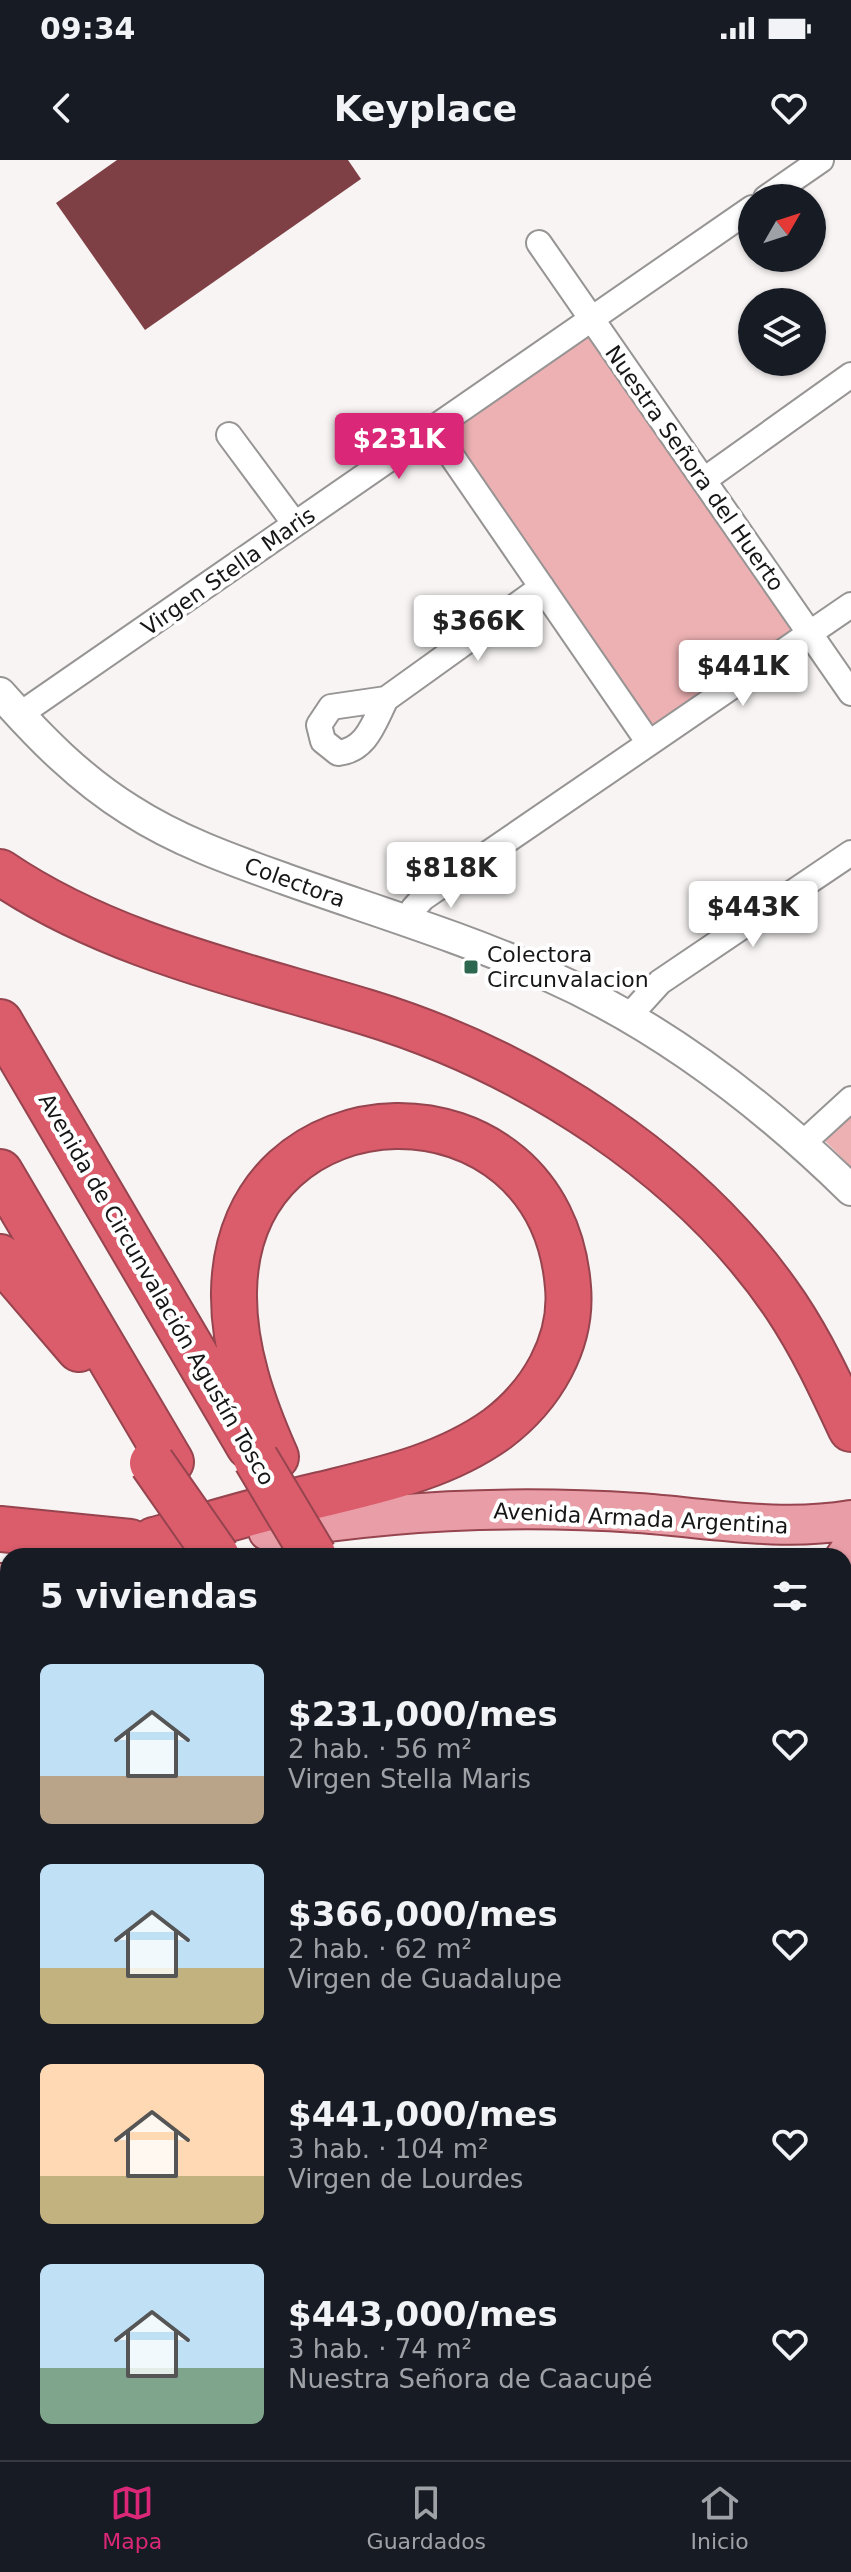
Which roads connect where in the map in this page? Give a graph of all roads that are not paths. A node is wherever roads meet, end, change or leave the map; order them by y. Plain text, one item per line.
1 (821, 160) edge
2 (786, 184) edge
3 (738, 218) edge
4 (539, 243) dead end
5 (591, 319) junction
6 (851, 375) edge
7 (433, 429) junction
8 (229, 435) dead end
9 (704, 480) junction
10 (295, 524) junction
11 (542, 587) junction
12 (851, 605) edge
13 (811, 633) junction
14 (851, 693) edge
15 (386, 699) dead end
16 (10, 704) edge
17 (649, 743) junction
18 (851, 853) edge
19 (0, 872) edge
20 (408, 923) junction
21 (629, 1016) junction
22 (0, 1022) edge
23 (851, 1099) edge
24 (803, 1143) junction
25 (0, 1172) edge
26 (851, 1190) edge
27 (0, 1257) edge
28 (851, 1429) edge
29 (266, 1458) junction
30 (162, 1463) junction
31 (851, 1520) edge
32 (0, 1529) edge
33 (142, 1541) junction
34 (0, 1548) edge
35 (212, 1548) edge
36 (221, 1548) edge
37 (310, 1548) edge

1 - 2 street
3 - 5 street, Virgen Stella Maris
4 - 5 street, Nuestra Señora del Huerto
5 - 7 street, Virgen Stella Maris
5 - 9 street, Nuestra Señora del Huerto
6 - 9 street
7 - 10 street, Virgen Stella Maris
7 - 11 street
8 - 10 street
9 - 13 street, Nuestra Señora del Huerto
10 - 16 street, Virgen Stella Maris
11 - 15 street
11 - 17 street
12 - 13 street
13 - 14 street, Nuestra Señora del Huerto
13 - 17 street
16 - 20 street, Colectora
17 - 20 street
18 - 21 street
19 - 28 highway
20 - 21 street, Colectora
21 - 24 street, Colectora
22 - 29 highway, Avenida de Circunvalación Agustín Tosco
23 - 24 street
24 - 26 street, Colectora
25 - 30 highway
27 - 30 highway
29 - 33 highway
29 - 37 highway, Avenida de Circunvalación Agustín Tosco, bridge
30 - 35 highway, bridge
30 - 36 highway
31 - 33 main road, Avenida Armada Argentina
32 - 33 highway
33 - 34 main road, Avenida Armada Argentina

